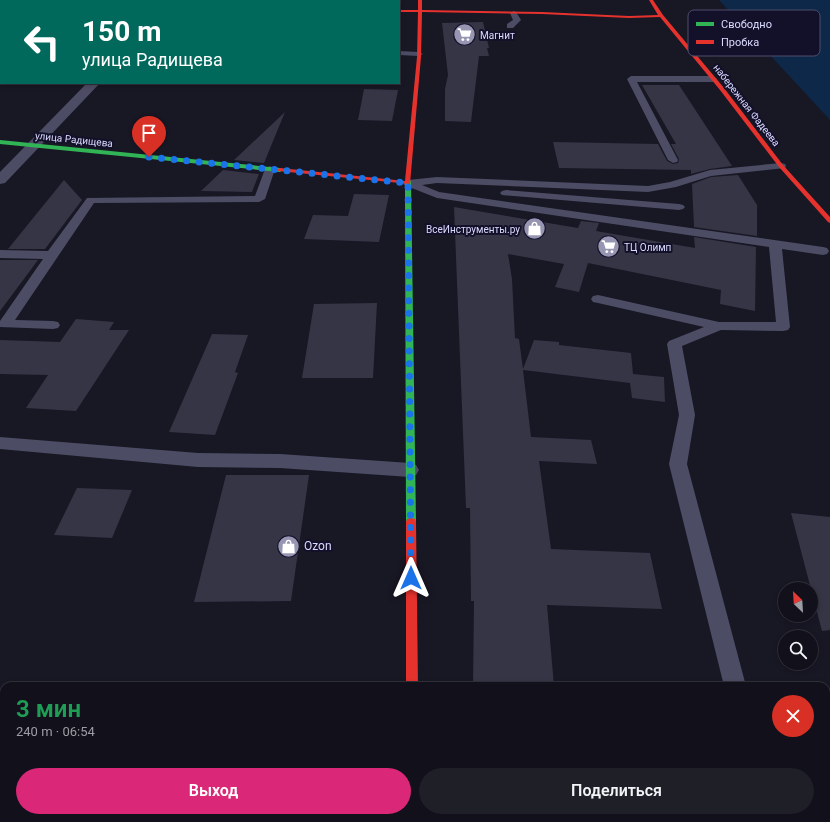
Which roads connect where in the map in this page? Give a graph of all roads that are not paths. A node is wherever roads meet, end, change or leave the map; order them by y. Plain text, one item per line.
1 (420, 0) edge
2 (651, 0) edge
3 (400, 12) edge
4 (419, 12) junction
5 (514, 13) junction
6 (661, 16) junction
7 (510, 26) dead end
8 (688, 48) edge
9 (400, 54) edge
10 (419, 54) junction
11 (695, 56) edge
12 (714, 79) junction
13 (93, 84) edge
14 (0, 142) edge
15 (32, 146) junction
16 (673, 160) dead end
17 (781, 166) junction
18 (270, 169) junction
19 (0, 180) edge
20 (470, 181) junction
21 (408, 183) junction
22 (490, 192) junction
23 (472, 200) junction
24 (679, 207) dead end
25 (830, 221) edge
26 (775, 244) junction
27 (823, 251) dead end
28 (0, 254) edge
29 (52, 255) junction
30 (598, 299) dead end
31 (53, 325) dead end
32 (719, 326) junction
33 (0, 443) edge
34 (410, 470) junction
35 (412, 682) edge
36 (733, 682) edge

1 - 4 street
2 - 6 street, набережная Фадеева
3 - 4 street
4 - 5 street
4 - 10 street
5 - 6 street
5 - 7 lane
6 - 8 street, набережная Фадеева
9 - 10 lane
10 - 21 street
11 - 12 street, набережная Фадеева
12 - 16 lane
12 - 17 street, набережная Фадеева
13 - 15 street
14 - 15 street, улица Радищева
15 - 18 street, улица Радищева
15 - 19 street
17 - 20 lane
17 - 25 street, набережная Фадеева
18 - 21 street, улица Радищева
18 - 29 lane
20 - 21 lane
20 - 22 lane
21 - 23 lane
21 - 34 street
22 - 23 lane
22 - 24 lane
23 - 26 lane
26 - 27 lane
26 - 32 lane
28 - 29 lane
29 - 31 lane
30 - 32 lane
32 - 36 lane
33 - 34 lane
34 - 35 street

